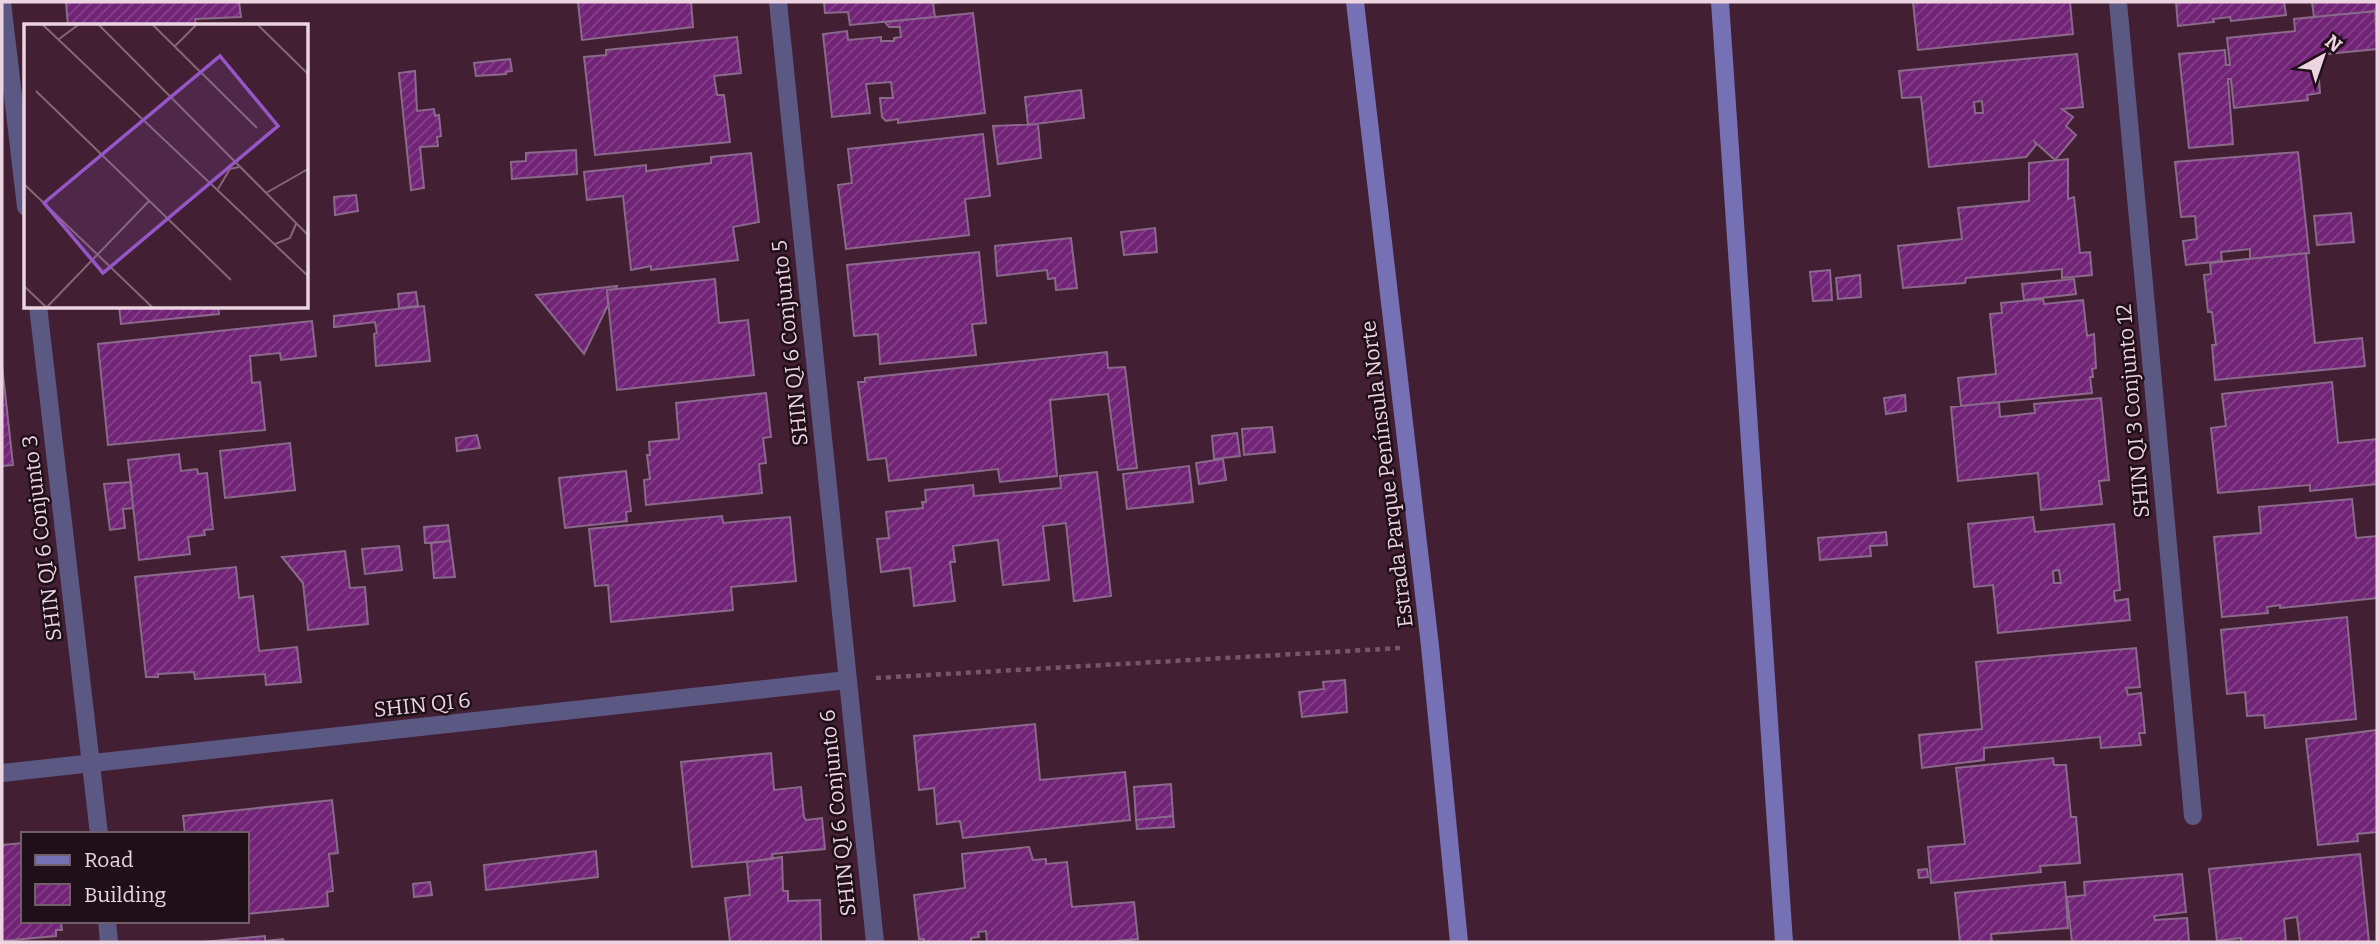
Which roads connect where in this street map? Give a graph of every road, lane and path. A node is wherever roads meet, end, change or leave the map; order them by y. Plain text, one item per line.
1 (2, 2) edge
2 (778, 2) edge
3 (1355, 2) edge
4 (1720, 2) edge
5 (2118, 2) edge
6 (24, 190) edge
7 (38, 308) edge
8 (1430, 646) junction
9 (847, 680) junction
10 (92, 765) junction
11 (2, 773) edge
12 (2193, 816) dead end
13 (99, 832) edge
14 (107, 923) edge
15 (109, 942) edge
16 (875, 942) edge
17 (1459, 942) edge
18 (1783, 942) edge

1 - 6 street
2 - 9 street, SHIN QI 6 Conjunto 5
3 - 8 main road, Estrada Parque Península Norte
4 - 18 main road
5 - 12 street, SHIN QI 3 Conjunto 12
7 - 10 street, SHIN QI 6 Conjunto 3
8 - 9 path
8 - 17 main road, Estrada Parque Península Norte
9 - 10 street, SHIN QI 6
9 - 16 street, SHIN QI 6 Conjunto 6
10 - 11 street, SHIN QI 6
10 - 13 street, SHIN QI 6 Conjunto 3
14 - 15 street

